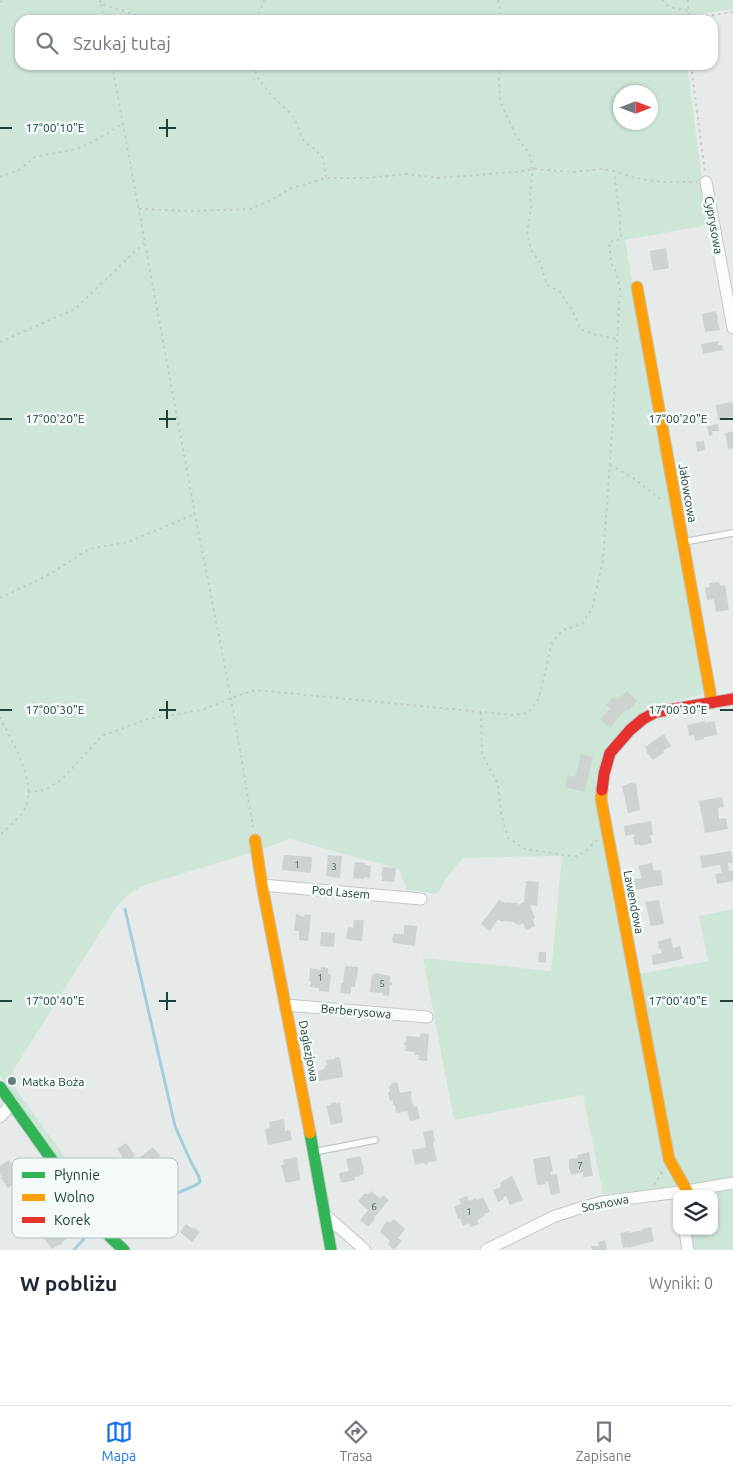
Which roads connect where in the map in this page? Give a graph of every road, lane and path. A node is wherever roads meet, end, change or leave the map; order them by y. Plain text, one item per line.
1 (4, 0) edge
2 (100, 0) edge
3 (264, 0) edge
4 (498, 0) edge
5 (662, 0) edge
6 (688, 0) edge
7 (0, 2) edge
8 (101, 4) junction
9 (688, 11) junction
10 (733, 12) edge
11 (103, 15) edge
12 (136, 15) edge
13 (258, 15) edge
14 (501, 15) edge
15 (688, 15) edge
16 (713, 15) edge
17 (113, 70) edge
18 (255, 70) edge
19 (500, 70) edge
20 (692, 70) edge
21 (123, 124) junction
22 (532, 169) junction
23 (614, 171) junction
24 (0, 177) edge
25 (326, 178) junction
26 (706, 182) junction
27 (138, 209) junction
28 (145, 242) junction
29 (637, 287) dead end
30 (733, 328) edge
31 (617, 339) junction
32 (0, 342) edge
33 (610, 465) junction
34 (663, 500) dead end
35 (195, 514) junction
36 (733, 533) edge
37 (683, 542) junction
38 (0, 598) edge
39 (231, 698) junction
40 (733, 699) edge
41 (712, 703) junction
42 (480, 712) junction
43 (0, 717) edge
44 (28, 792) junction
45 (607, 834) junction
46 (0, 835) edge
47 (255, 840) joint
48 (262, 885) junction
49 (421, 899) dead end
50 (286, 1005) junction
51 (427, 1017) dead end
52 (0, 1087) edge
53 (12, 1103) junction
54 (0, 1117) edge
55 (375, 1140) dead end
56 (314, 1152) junction
57 (51, 1158) edge
58 (669, 1159) junction
59 (733, 1183) edge
60 (681, 1190) edge
61 (693, 1190) edge
62 (673, 1193) edge
63 (648, 1196) junction
64 (326, 1215) junction
65 (686, 1235) edge
66 (111, 1238) edge
67 (124, 1250) edge
68 (331, 1250) edge
69 (365, 1250) edge
70 (486, 1250) edge
71 (688, 1250) edge

1 - 7 path
2 - 8 path
3 - 13 path
4 - 14 path
5 - 9 path
6 - 9 path
8 - 11 path
8 - 12 path
9 - 15 path
10 - 16 path
17 - 21 path
18 - 25 path
19 - 22 path
20 - 26 path
21 - 24 path
21 - 27 path
22 - 23 path
22 - 25 path
22 - 31 path
23 - 26 path
23 - 31 path
25 - 27 path
26 - 30 street, Cyprysowa
27 - 28 path
28 - 32 path
28 - 35 path
29 - 37 street, Jałowcowa
31 - 33 path
33 - 34 path
33 - 42 path
35 - 38 path
35 - 39 path
36 - 37 lane
37 - 41 street, Jałowcowa
39 - 42 path
39 - 44 path
39 - 47 path
40 - 41 street, Lawendowa
41 - 45 street, Lawendowa
42 - 45 path
43 - 44 path
44 - 46 path
45 - 58 street, Lawendowa
47 - 48 street, Daglezjowa
48 - 49 street, Pod Lasem
48 - 50 street, Daglezjowa
50 - 51 street, Berberysowa
50 - 56 street, Daglezjowa
52 - 53 street
53 - 54 street
53 - 57 street
55 - 56 lane
56 - 64 street, Daglezjowa
58 - 60 street, Lawendowa
58 - 63 path
59 - 61 street, Sosnowa
62 - 63 street, Sosnowa
63 - 70 street, Sosnowa
64 - 68 street, Daglezjowa
64 - 69 street
65 - 71 street
66 - 67 street

